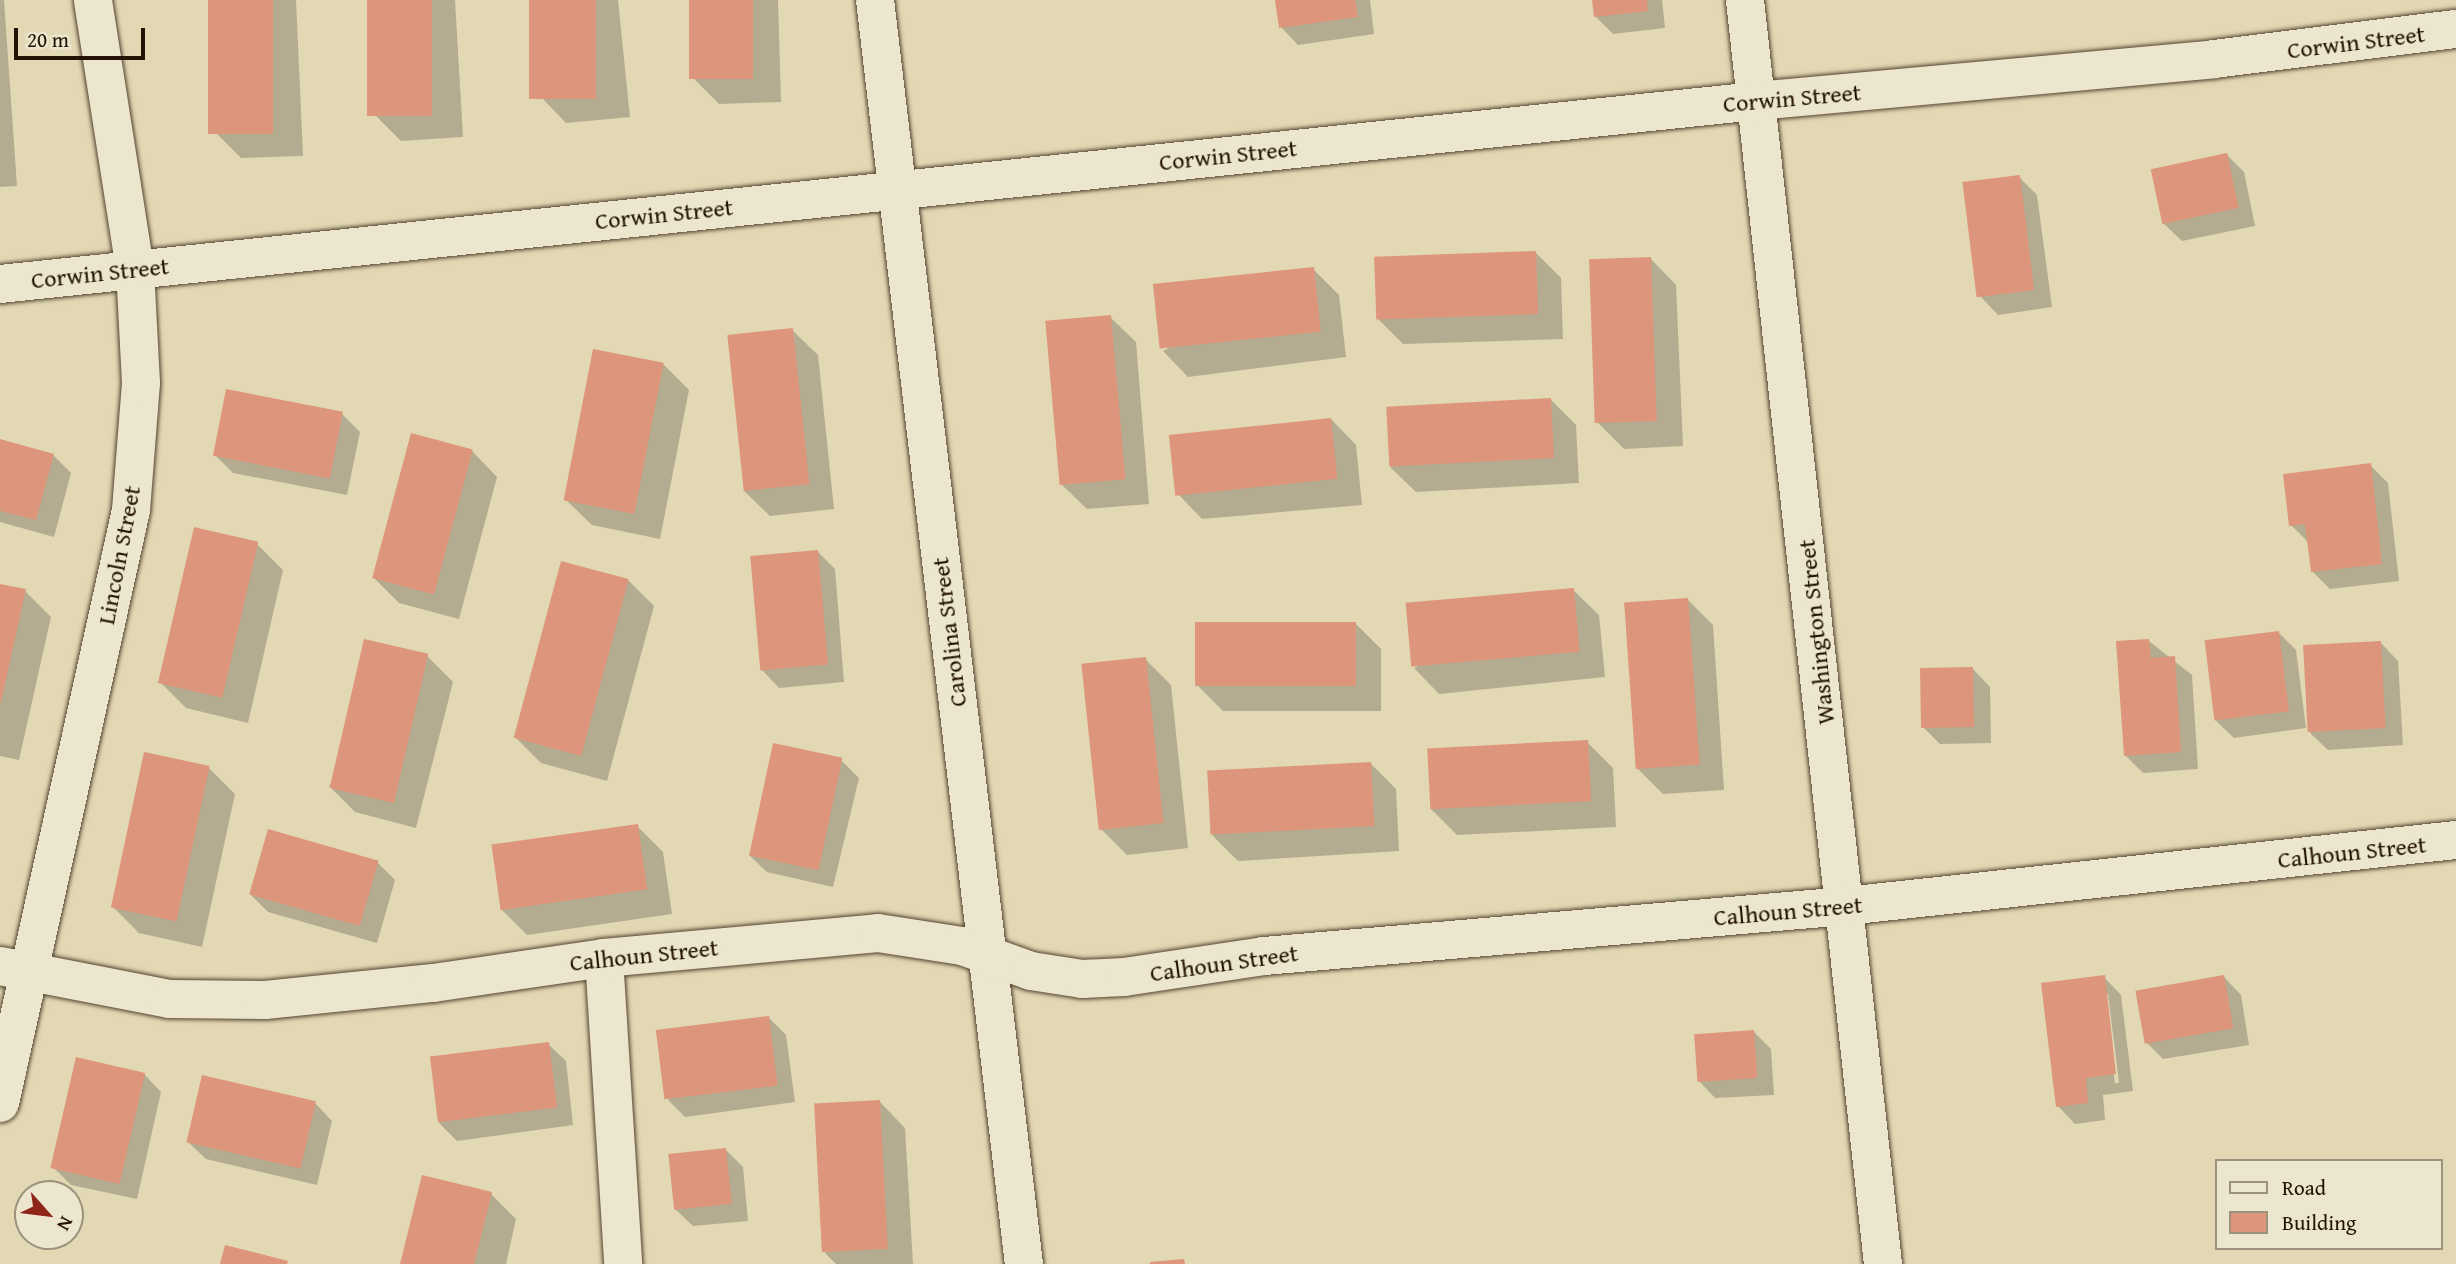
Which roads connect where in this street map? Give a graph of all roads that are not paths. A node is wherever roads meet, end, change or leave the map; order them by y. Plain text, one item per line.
1 (93, 0) edge
2 (875, 0) edge
3 (1745, 0) edge
4 (2456, 29) edge
5 (1756, 101) junction
6 (895, 190) junction
7 (135, 269) junction
8 (0, 285) edge
9 (2456, 840) edge
10 (1846, 906) junction
11 (604, 958) junction
12 (988, 958) junction
13 (13, 970) edge
14 (0, 1103) edge
15 (622, 1264) edge
16 (1024, 1264) edge
17 (1883, 1264) edge

1 - 7 street, Lincoln Street
2 - 6 street, Carolina Street
3 - 5 street, Washington Street
4 - 5 street, Corwin Street
5 - 6 street, Corwin Street
5 - 10 street, Washington Street
6 - 7 street, Corwin Street
6 - 12 street, Carolina Street
7 - 8 street, Corwin Street
7 - 13 street, Lincoln Street
9 - 10 street, Calhoun Street
10 - 12 street, Calhoun Street
10 - 17 street, Washington Street
11 - 12 street, Calhoun Street
11 - 13 street, Calhoun Street
11 - 15 street
12 - 16 street, Carolina Street
13 - 14 street, Lincoln Street

